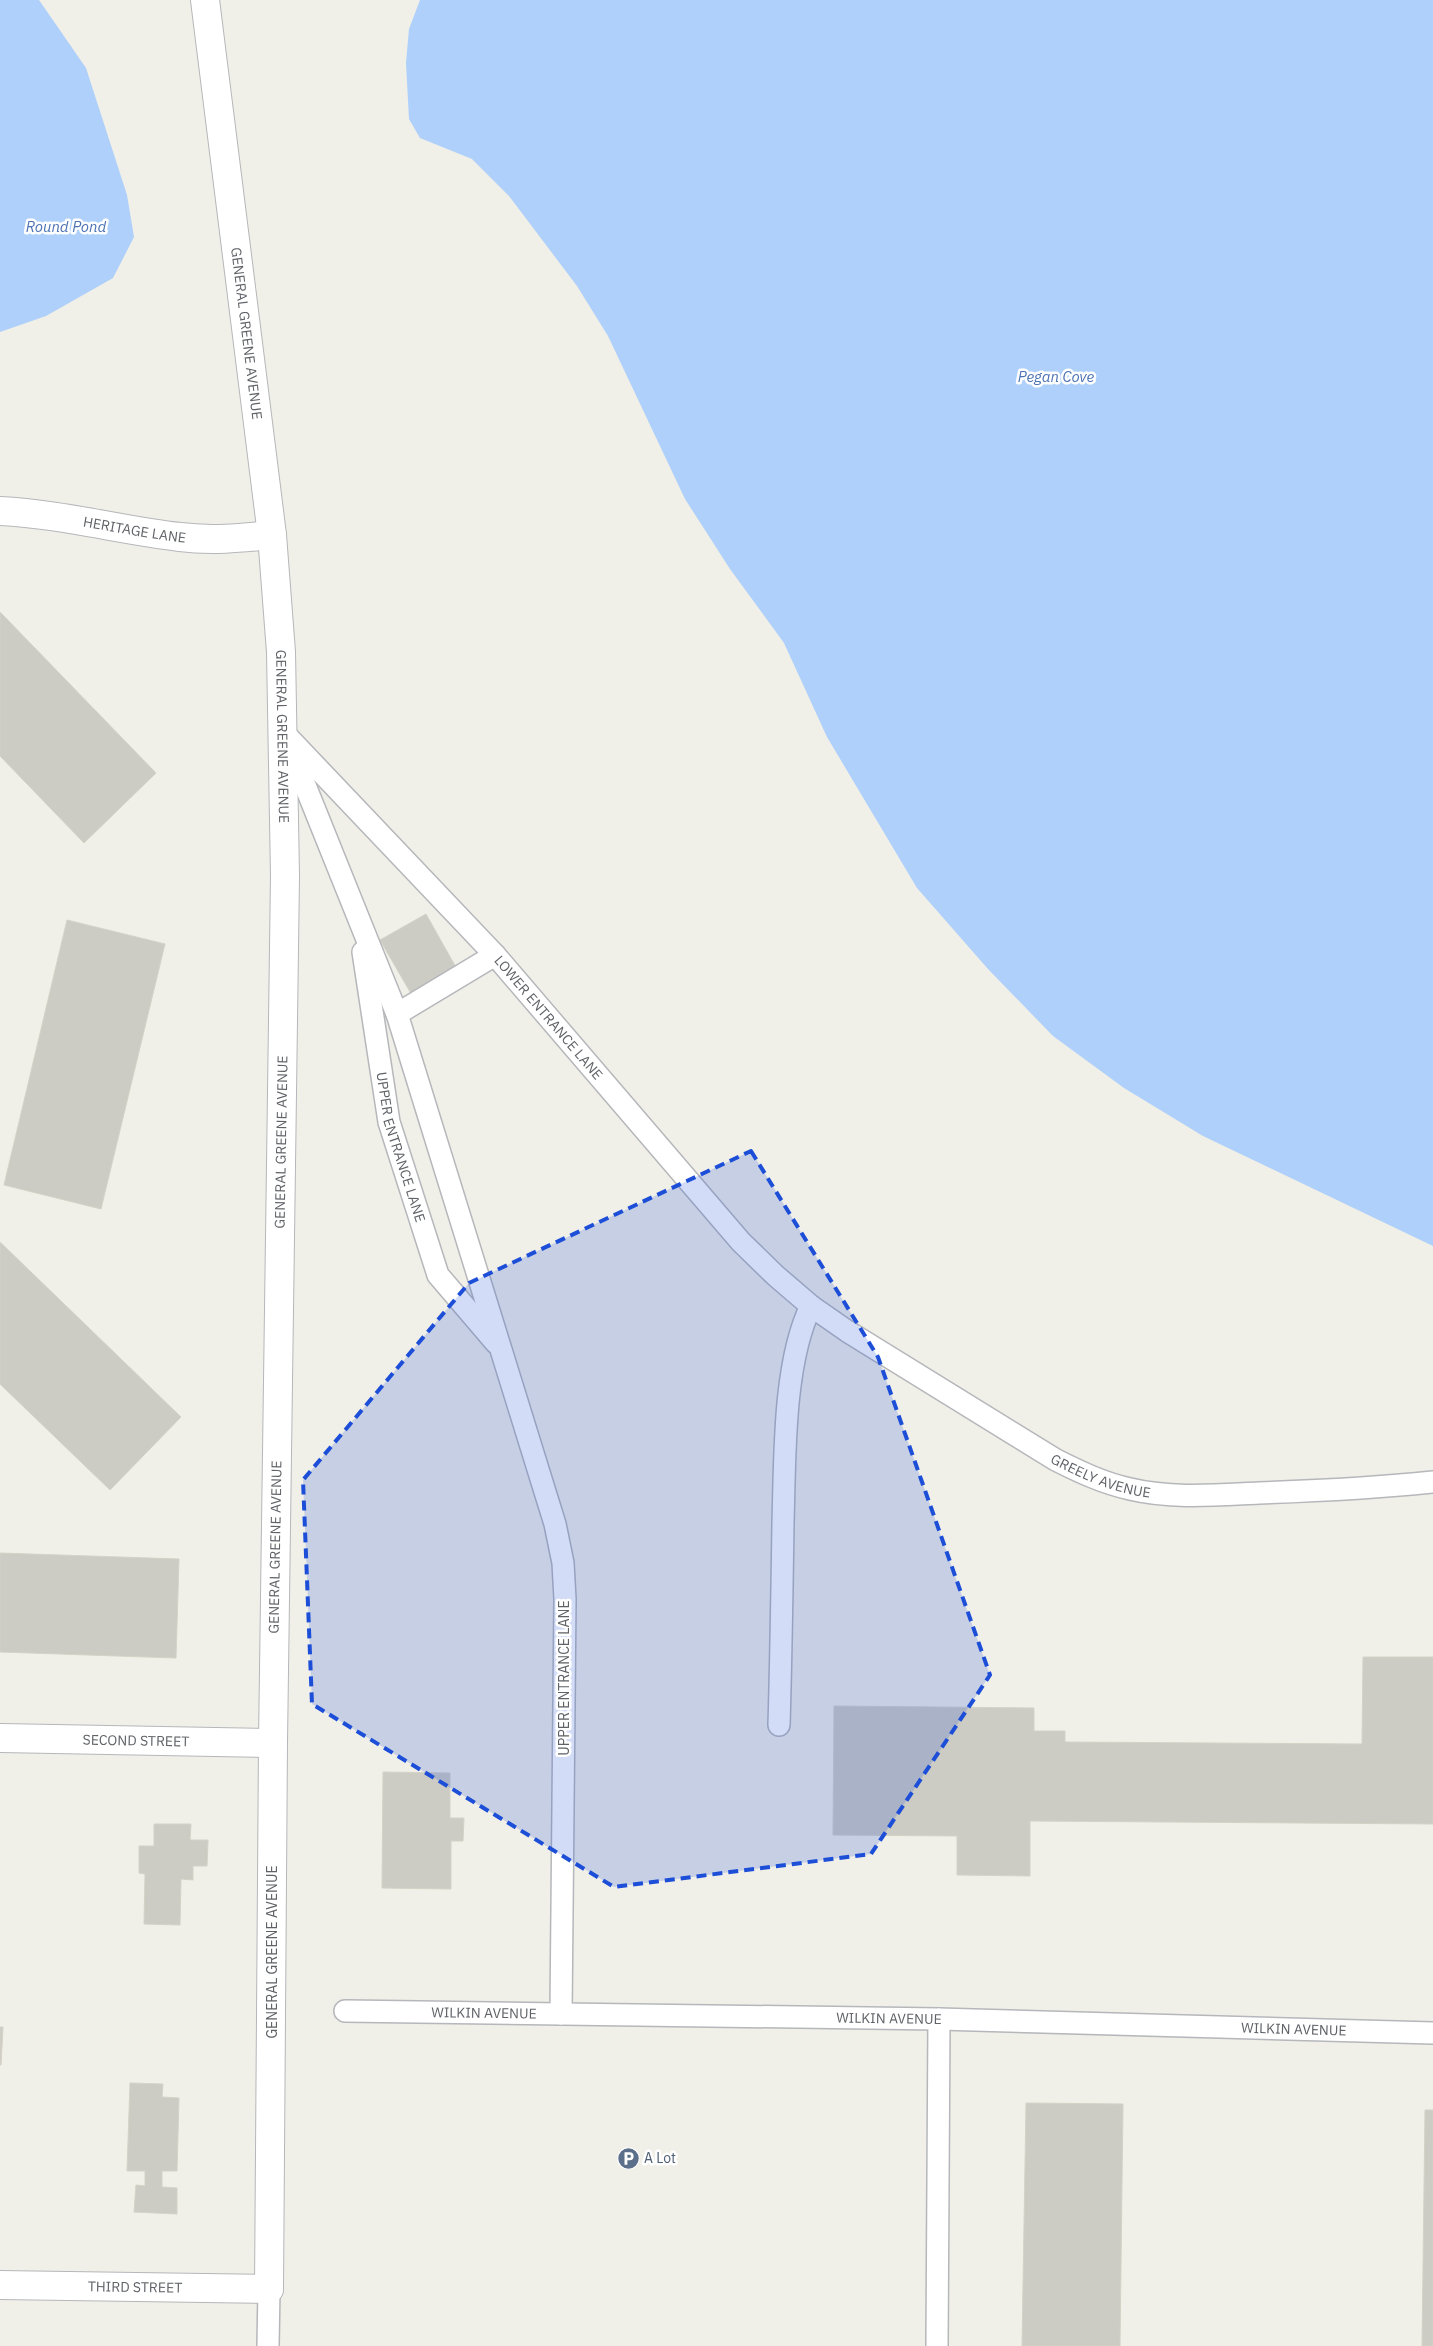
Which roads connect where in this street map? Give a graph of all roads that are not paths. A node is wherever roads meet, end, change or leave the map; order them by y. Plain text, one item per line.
1 (205, 0) edge
2 (0, 511) edge
3 (272, 535) junction
4 (283, 732) junction
5 (359, 920) junction
6 (495, 954) junction
7 (397, 1014) junction
8 (811, 1306) junction
9 (502, 1350) junction
10 (1433, 1482) edge
11 (779, 1725) dead end
12 (0, 1738) edge
13 (273, 1743) junction
14 (344, 2011) dead end
15 (561, 2014) junction
16 (939, 2020) junction
17 (1433, 2033) edge
18 (0, 2285) edge
19 (269, 2289) junction
20 (268, 2346) edge
21 (936, 2346) edge

1 - 3 street, GENERAL GREENE AVENUE
2 - 3 street, HERITAGE LANE
3 - 4 street, GENERAL GREENE AVENUE
4 - 5 lane, UPPER ENTRANCE LANE
4 - 6 lane, LOWER ENTRANCE LANE
4 - 13 street, GENERAL GREENE AVENUE
5 - 7 lane, UPPER ENTRANCE LANE
5 - 9 lane, UPPER ENTRANCE LANE
6 - 7 lane
6 - 8 lane, LOWER ENTRANCE LANE
7 - 9 lane, UPPER ENTRANCE LANE
8 - 10 lane, GREELY AVENUE
8 - 11 lane
9 - 15 lane, UPPER ENTRANCE LANE
12 - 13 street, SECOND STREET
13 - 19 street, GENERAL GREENE AVENUE
14 - 15 lane, WILKIN AVENUE
15 - 16 lane, WILKIN AVENUE
16 - 17 lane, WILKIN AVENUE
16 - 21 lane
18 - 19 street, THIRD STREET
19 - 20 lane

